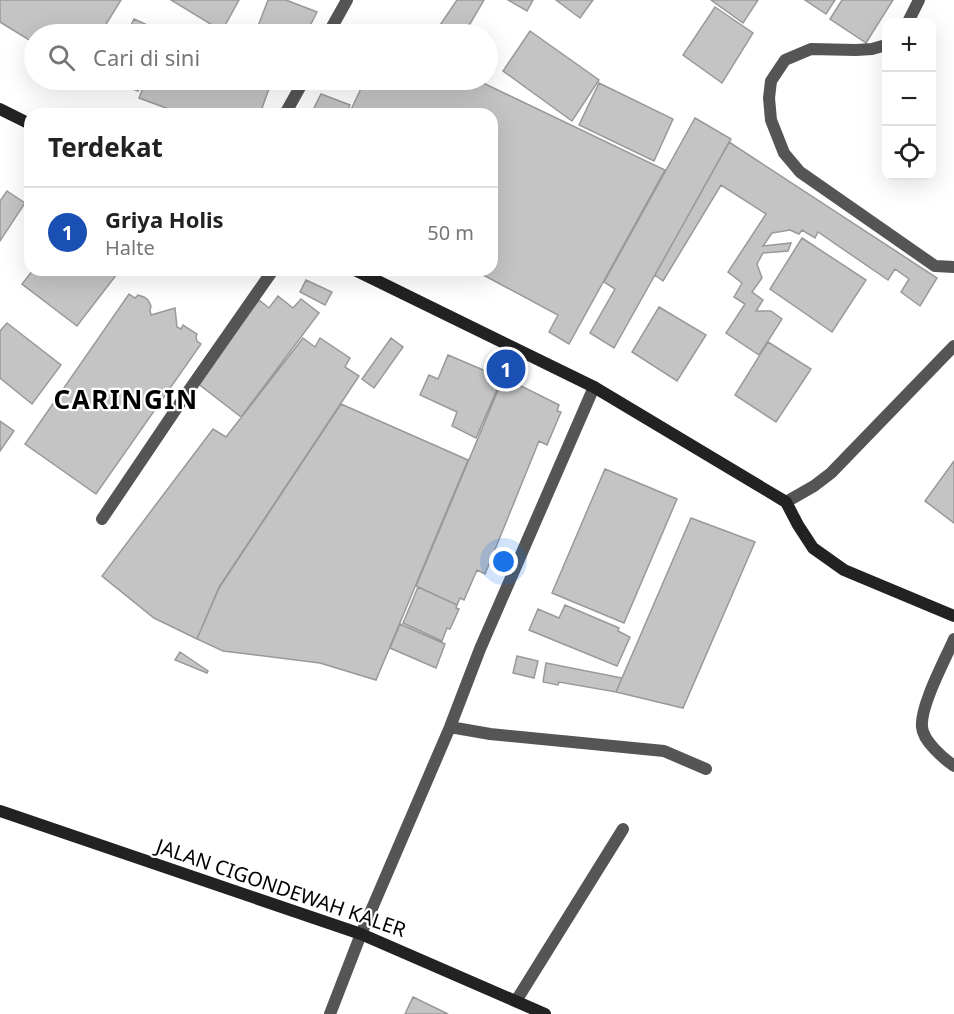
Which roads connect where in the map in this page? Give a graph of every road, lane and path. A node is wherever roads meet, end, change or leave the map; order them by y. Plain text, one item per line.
1 (347, 0) edge
2 (919, 0) edge
3 (910, 18) edge
4 (334, 24) edge
5 (882, 46) edge
6 (298, 90) edge
7 (288, 108) edge
8 (0, 109) edge
9 (24, 121) edge
10 (954, 267) edge
11 (269, 276) edge
12 (367, 276) edge
13 (954, 346) edge
14 (594, 387) junction
15 (786, 502) junction
16 (102, 519) dead end
17 (954, 616) edge
18 (954, 639) edge
19 (450, 727) junction
20 (954, 766) edge
21 (706, 769) dead end
22 (0, 812) edge
23 (623, 830) dead end
24 (361, 934) junction
25 (516, 1001) junction
26 (330, 1014) edge
27 (544, 1014) edge

1 - 4 street
2 - 3 street
5 - 10 street
6 - 7 street
8 - 9 main road
11 - 16 street
12 - 14 main road
13 - 15 street
14 - 15 main road
14 - 19 street
15 - 17 main road
18 - 20 street
19 - 21 street
19 - 24 street
22 - 24 main road, JALAN CIGONDEWAH KALER
23 - 25 street
24 - 25 main road, JALAN CIGONDEWAH KALER
24 - 26 street
25 - 27 main road, JALAN CIGONDEWAH KALER

